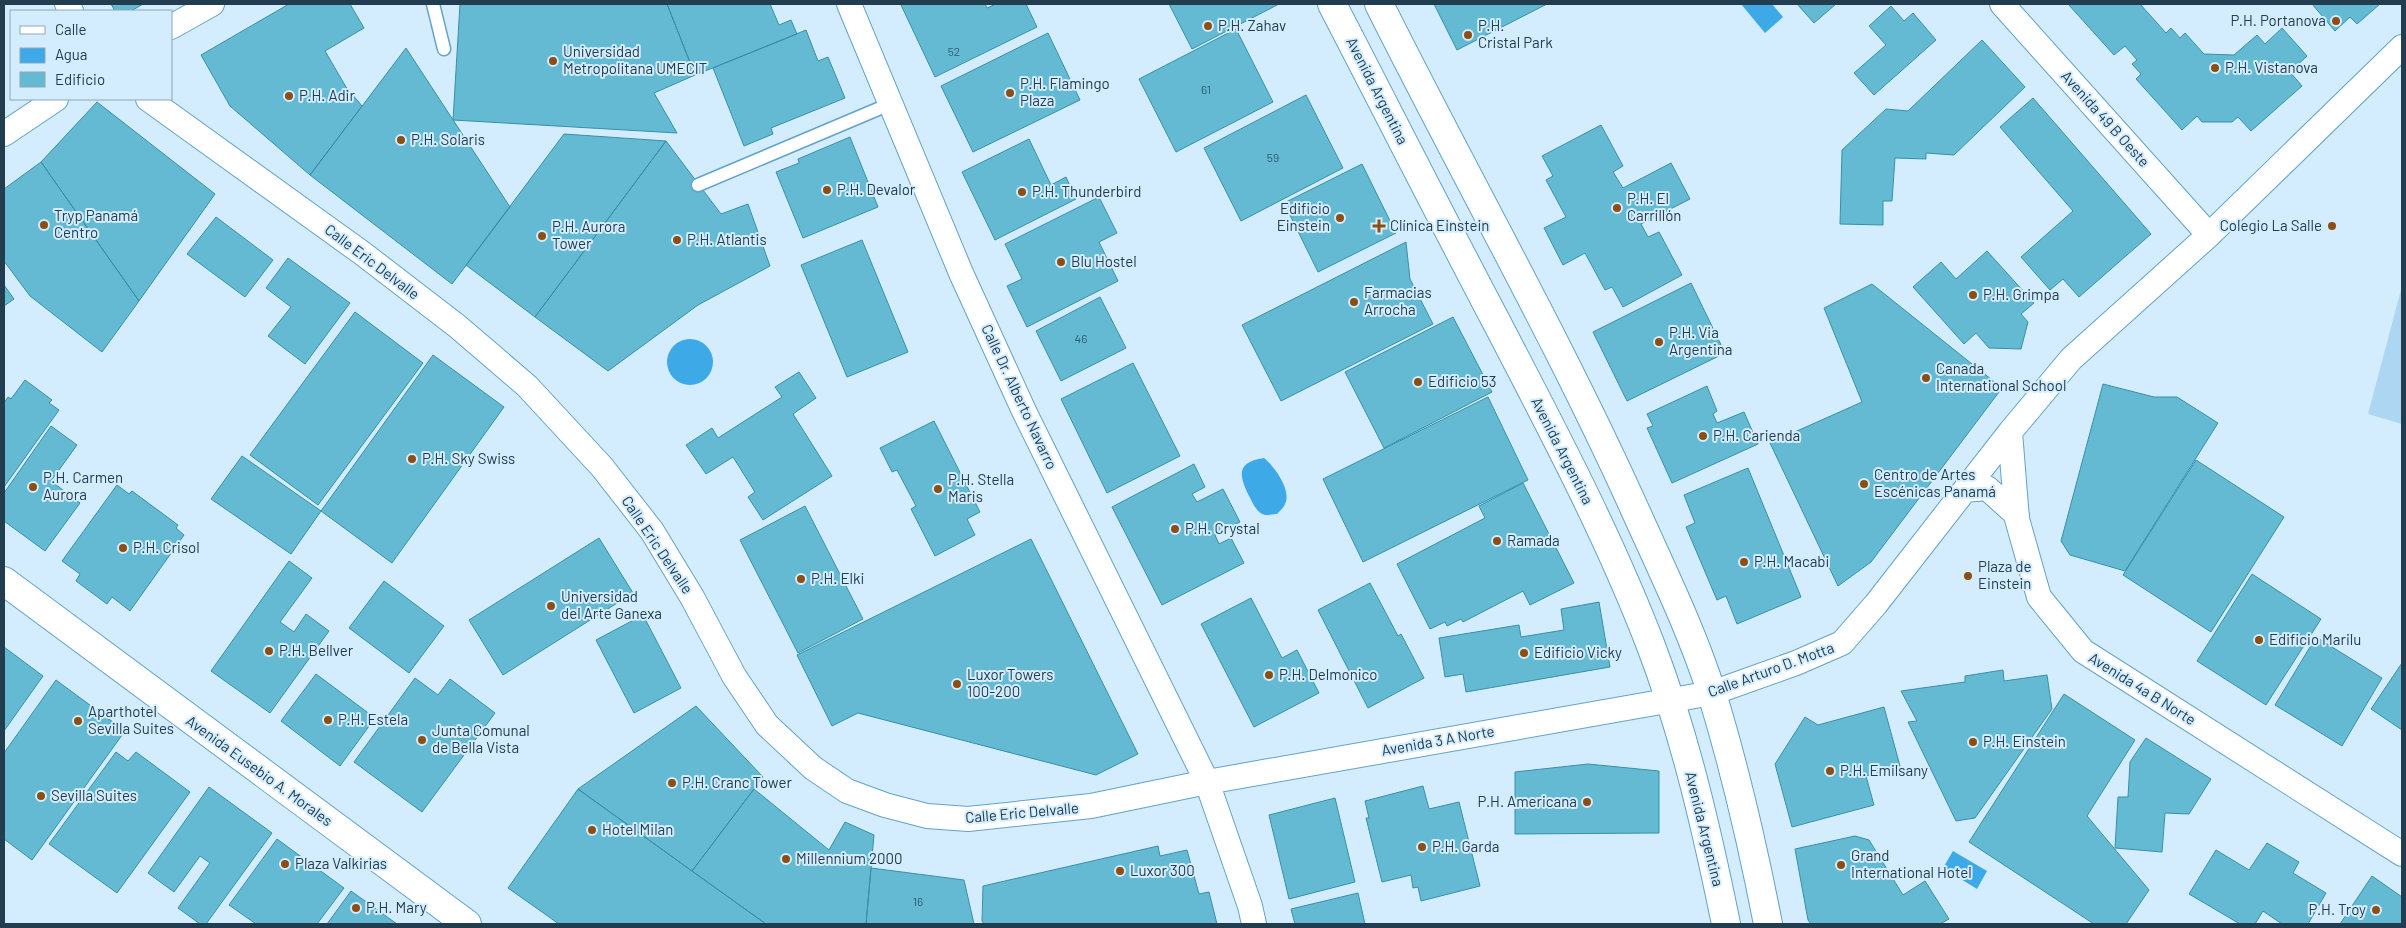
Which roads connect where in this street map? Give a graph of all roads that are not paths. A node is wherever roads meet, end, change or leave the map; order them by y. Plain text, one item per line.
1 (212, 4) edge
2 (433, 4) edge
3 (849, 4) edge
4 (1332, 4) edge
5 (1378, 4) edge
6 (2002, 4) edge
7 (172, 26) edge
8 (2402, 47) edge
9 (444, 49) dead end
10 (55, 100) edge
11 (149, 100) edge
12 (890, 104) junction
13 (1437, 120) junction
14 (4, 134) edge
15 (1401, 138) junction
16 (1467, 178) junction
17 (698, 185) dead end
18 (1427, 188) junction
19 (2209, 235) junction
20 (2010, 432) junction
21 (1965, 490) junction
22 (2017, 514) junction
23 (4, 581) edge
24 (1712, 693) junction
25 (1670, 702) junction
26 (1206, 782) junction
27 (2402, 854) edge
28 (467, 924) edge
29 (1254, 924) edge
30 (1726, 924) edge
31 (1768, 924) edge

1 - 7 street
2 - 9 lane
3 - 12 street, Calle Dr. Alberto Navarro
4 - 15 street, Avenida Argentina
5 - 13 street
6 - 19 street, Avenida 49 B Oeste
8 - 19 street
10 - 14 street
11 - 26 street, Calle Eric Delvalle
12 - 17 lane
12 - 26 street, Calle Dr. Alberto Navarro
13 - 15 street
13 - 16 street
15 - 18 street, Avenida Argentina
16 - 18 street
16 - 24 street
18 - 25 street, Avenida Argentina
19 - 20 street
20 - 21 street
20 - 22 street, Avenida 4a B Norte
21 - 22 street
21 - 24 street, Calle Arturo D. Motta
22 - 27 street, Avenida 4a B Norte
23 - 28 street, Avenida Eusebio A. Morales
24 - 25 street, Calle Arturo D. Motta
24 - 31 street
25 - 26 street, Avenida 3 A Norte
25 - 30 street, Avenida Argentina
26 - 29 street, Calle Dr. Alberto Navarro

